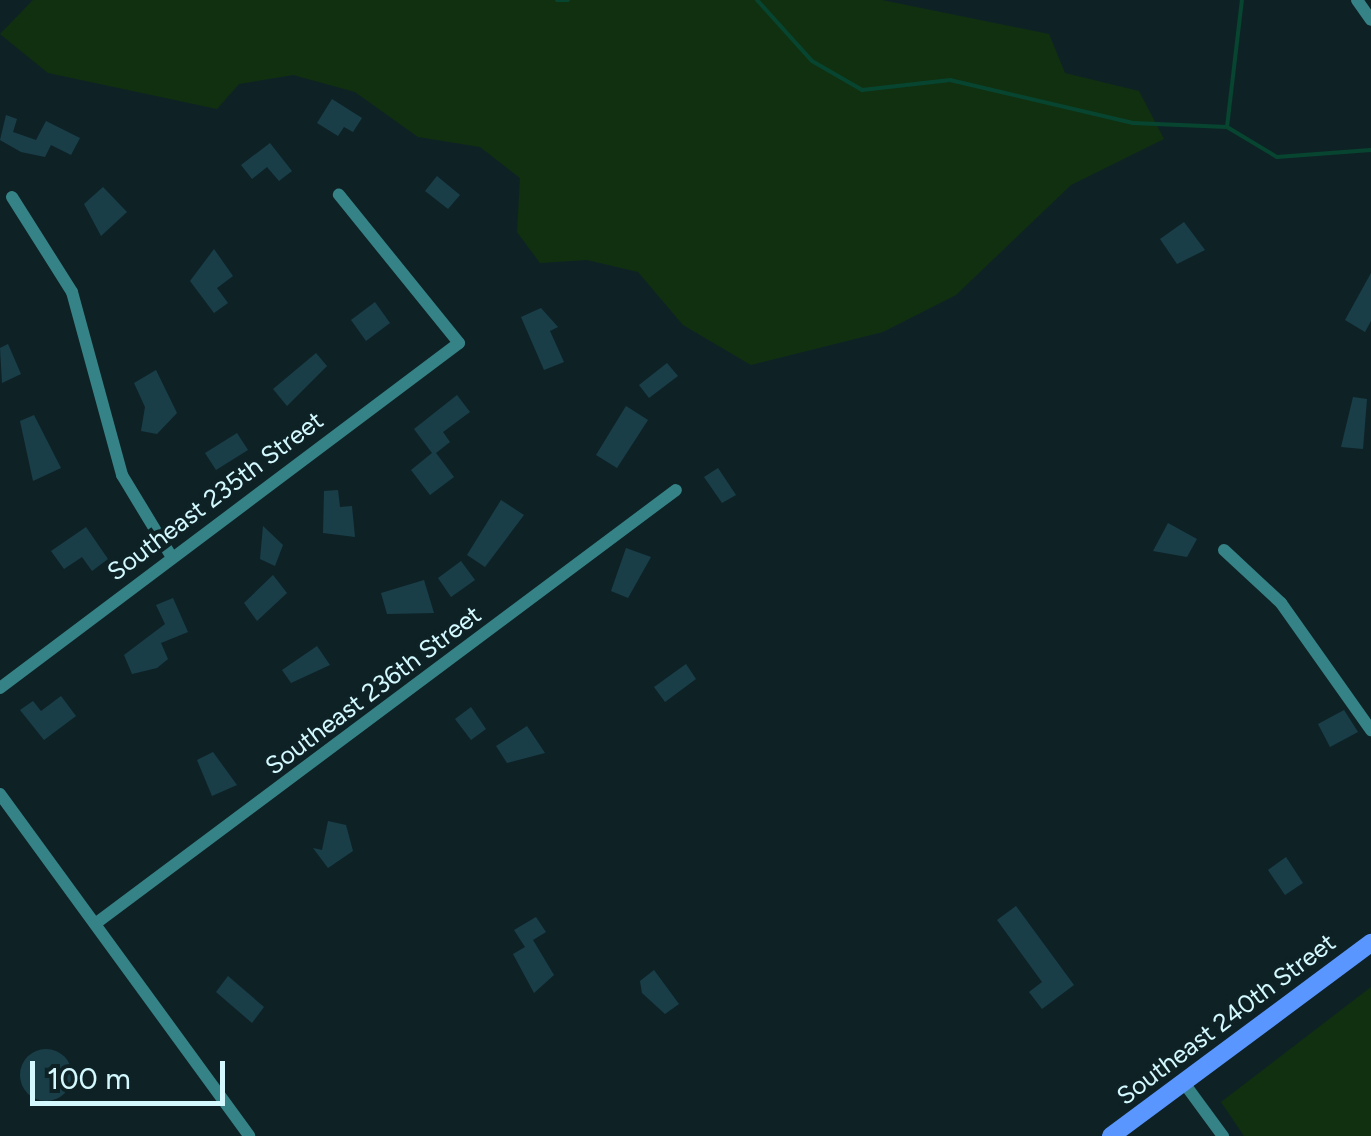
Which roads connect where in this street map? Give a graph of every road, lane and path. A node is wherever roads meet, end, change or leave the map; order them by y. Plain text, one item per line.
1 (1357, 0) edge
2 (1371, 20) edge
3 (339, 196) dead end
4 (12, 198) dead end
5 (676, 490) dead end
6 (1224, 550) dead end
7 (170, 556) junction
8 (0, 688) edge
9 (1371, 730) edge
10 (0, 794) edge
11 (95, 924) junction
12 (1371, 943) edge
13 (1184, 1083) junction
14 (249, 1136) edge
15 (1111, 1136) edge
16 (1223, 1136) edge

1 - 2 street
3 - 7 street, Southeast 235th Street
4 - 7 street
5 - 11 street, Southeast 236th Street
6 - 9 street
7 - 8 street, Southeast 235th Street
10 - 11 street
11 - 14 street
12 - 13 main road, Southeast 240th Street
13 - 15 main road, Southeast 240th Street
13 - 16 street

